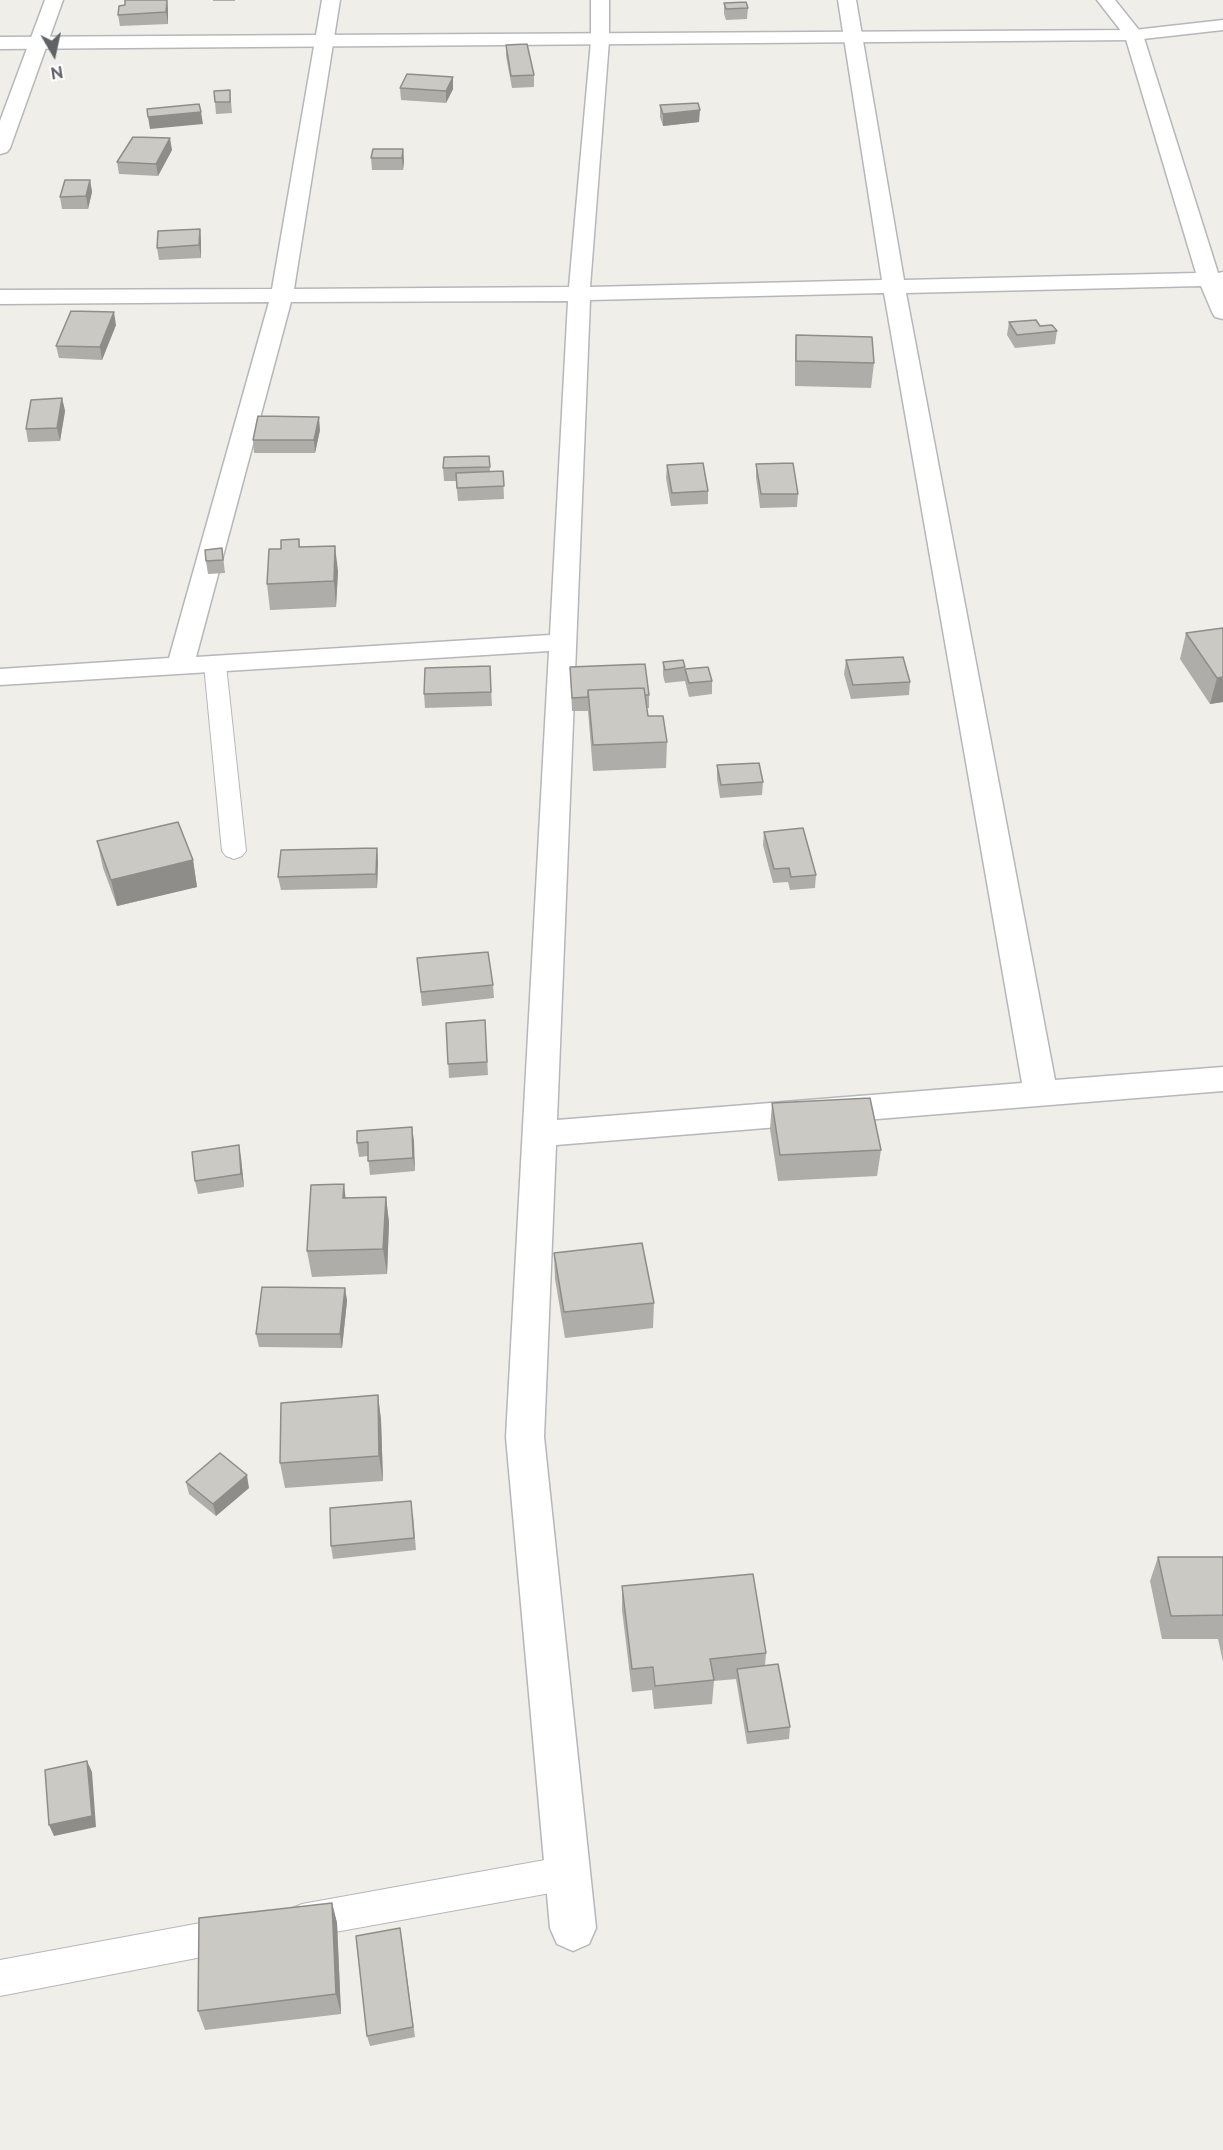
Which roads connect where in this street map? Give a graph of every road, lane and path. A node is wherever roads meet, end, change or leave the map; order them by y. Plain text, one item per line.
1 (54, 0) edge
2 (331, 0) edge
3 (600, 0) edge
4 (847, 0) edge
5 (1106, 0) edge
6 (1223, 25) edge
7 (1134, 35) junction
8 (854, 39) junction
9 (326, 41) junction
10 (600, 41) junction
11 (40, 42) junction
12 (0, 43) edge
13 (0, 148) edge
14 (1216, 280) edge
15 (894, 287) junction
16 (579, 294) junction
17 (282, 296) junction
18 (0, 297) edge
19 (1223, 312) edge
20 (561, 642) junction
21 (215, 664) junction
22 (180, 667) junction
23 (0, 677) edge
24 (234, 851) dead end
25 (1223, 1079) edge
26 (1041, 1094) junction
27 (538, 1134) junction
28 (567, 1873) junction
29 (573, 1928) dead end
30 (0, 1978) edge

1 - 11 street
2 - 9 street
3 - 10 street
4 - 8 street
5 - 7 street
6 - 7 street
7 - 8 street
7 - 14 street
8 - 10 street
8 - 15 street
9 - 10 street
9 - 11 street
9 - 17 street
10 - 16 street
11 - 12 street
11 - 13 street
14 - 15 street
14 - 19 street
15 - 16 street
15 - 26 street
16 - 17 street
16 - 20 street
17 - 18 street
17 - 22 street
20 - 21 street
20 - 27 street
21 - 22 street
21 - 24 lane
22 - 23 street
25 - 26 street
26 - 27 street
27 - 28 street
28 - 29 street
28 - 30 lane

